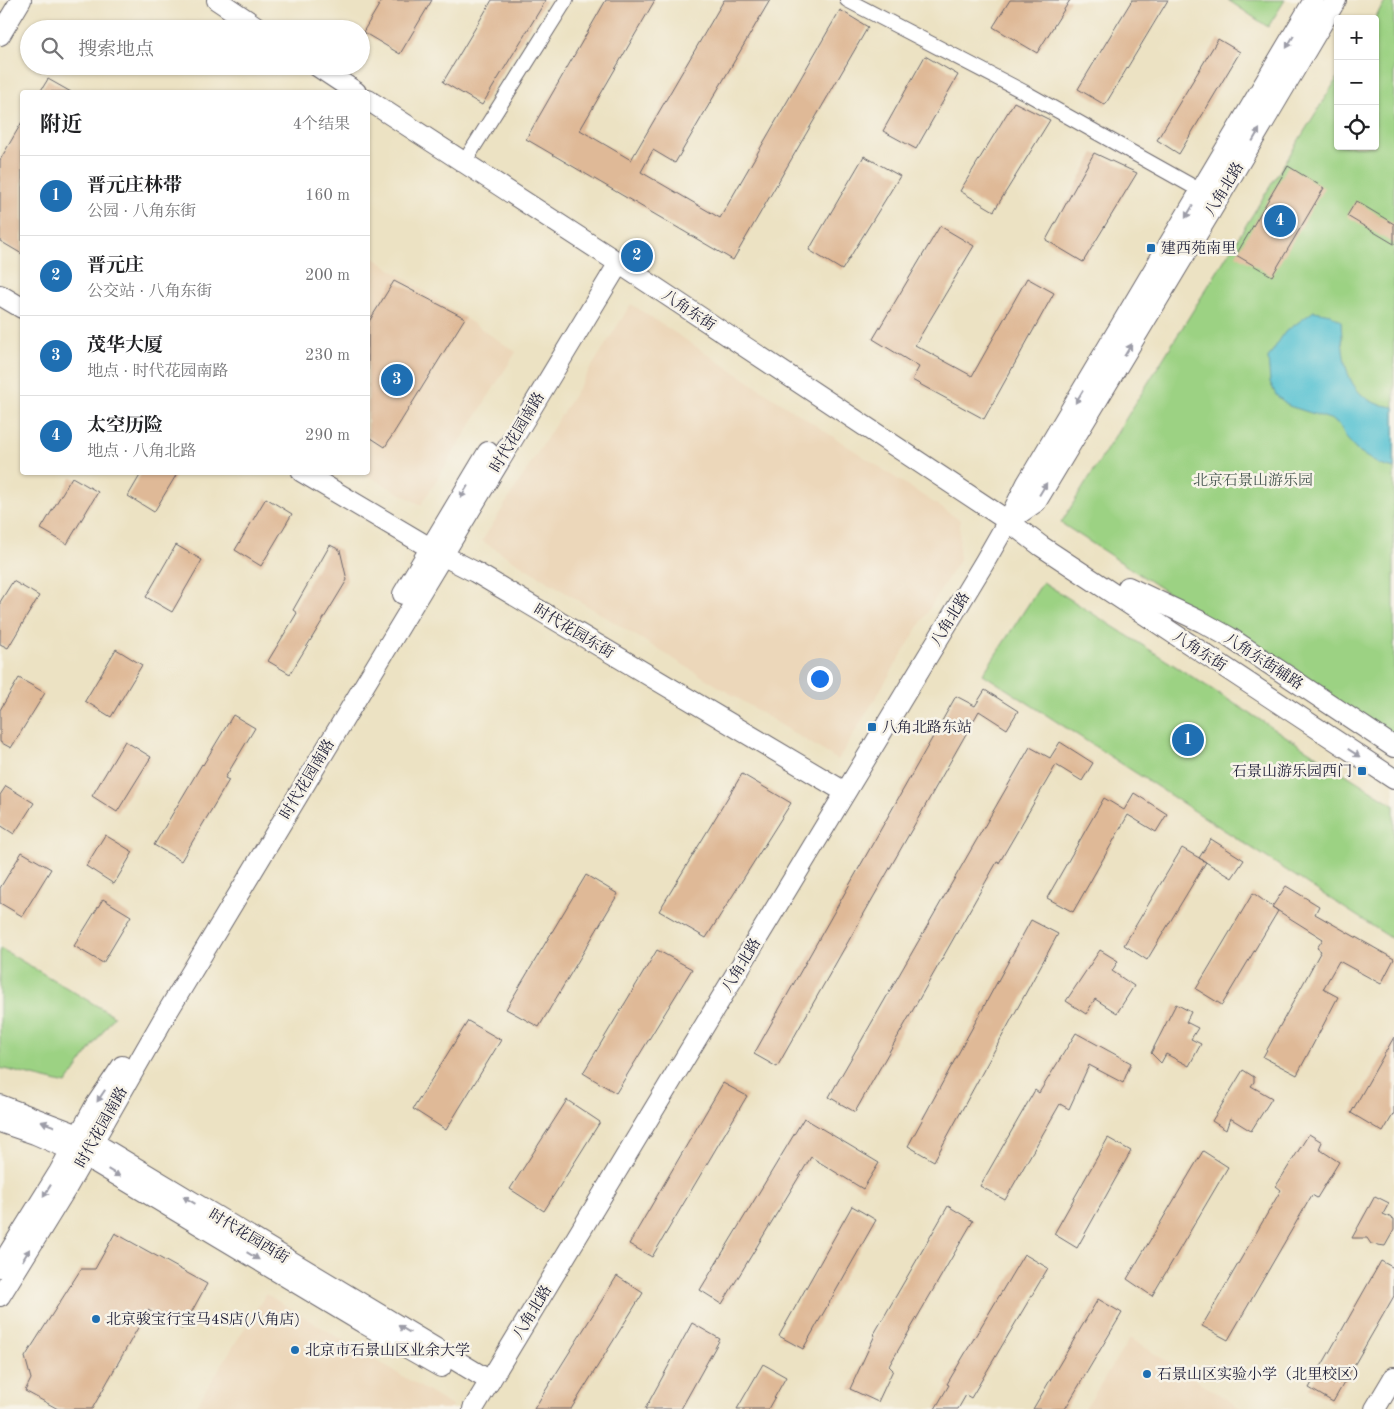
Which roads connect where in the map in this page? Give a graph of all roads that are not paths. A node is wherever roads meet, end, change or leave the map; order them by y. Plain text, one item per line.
1 (5, 0) edge
2 (22, 0) edge
3 (217, 0) edge
4 (566, 0) edge
5 (847, 0) edge
6 (1314, 0) edge
7 (1336, 0) edge
8 (0, 9) edge
9 (247, 20) edge
10 (0, 36) edge
11 (330, 75) edge
12 (353, 90) edge
13 (370, 101) edge
14 (463, 164) junction
15 (1201, 192) junction
16 (613, 260) junction
17 (0, 295) edge
18 (20, 307) edge
19 (307, 475) edge
20 (1008, 521) junction
21 (436, 551) junction
22 (1128, 587) junction
23 (1394, 747) edge
24 (1394, 762) edge
25 (1394, 779) edge
26 (845, 792) junction
27 (0, 1105) edge
28 (0, 1122) edge
29 (82, 1146) junction
30 (0, 1267) edge
31 (0, 1296) edge
32 (1394, 1377) edge
33 (487, 1387) junction
34 (473, 1409) edge
35 (1375, 1409) edge

1 - 8 street
2 - 10 street
3 - 9 street
4 - 14 street
5 - 15 street
6 -> 15 street, 八角北路
20 -> 7 street, 八角北路
11 - 12 street
13 - 14 street, 八角东街
14 - 16 street, 八角东街
15 -> 20 street, 八角北路
16 - 20 street, 八角东街
16 - 21 street, 时代花园南路
17 - 18 street
19 - 21 street, 时代花园东街
20 - 22 street, 八角东街
20 -> 25 street, 八角东街
20 - 26 street, 八角北路
21 - 26 street, 时代花园东街
21 - 29 street, 时代花园南路
22 - 23 street, 八角东街辅路
22 - 24 street, 八角东街
26 - 33 street, 八角北路
29 -> 27 street, 时代花园西街
28 - 29 street, 时代花园西街
29 -> 30 street, 时代花园南路
31 -> 29 street, 时代花园南路
29 - 33 street, 时代花园西街
32 - 35 street
33 - 34 street, 八角北路

